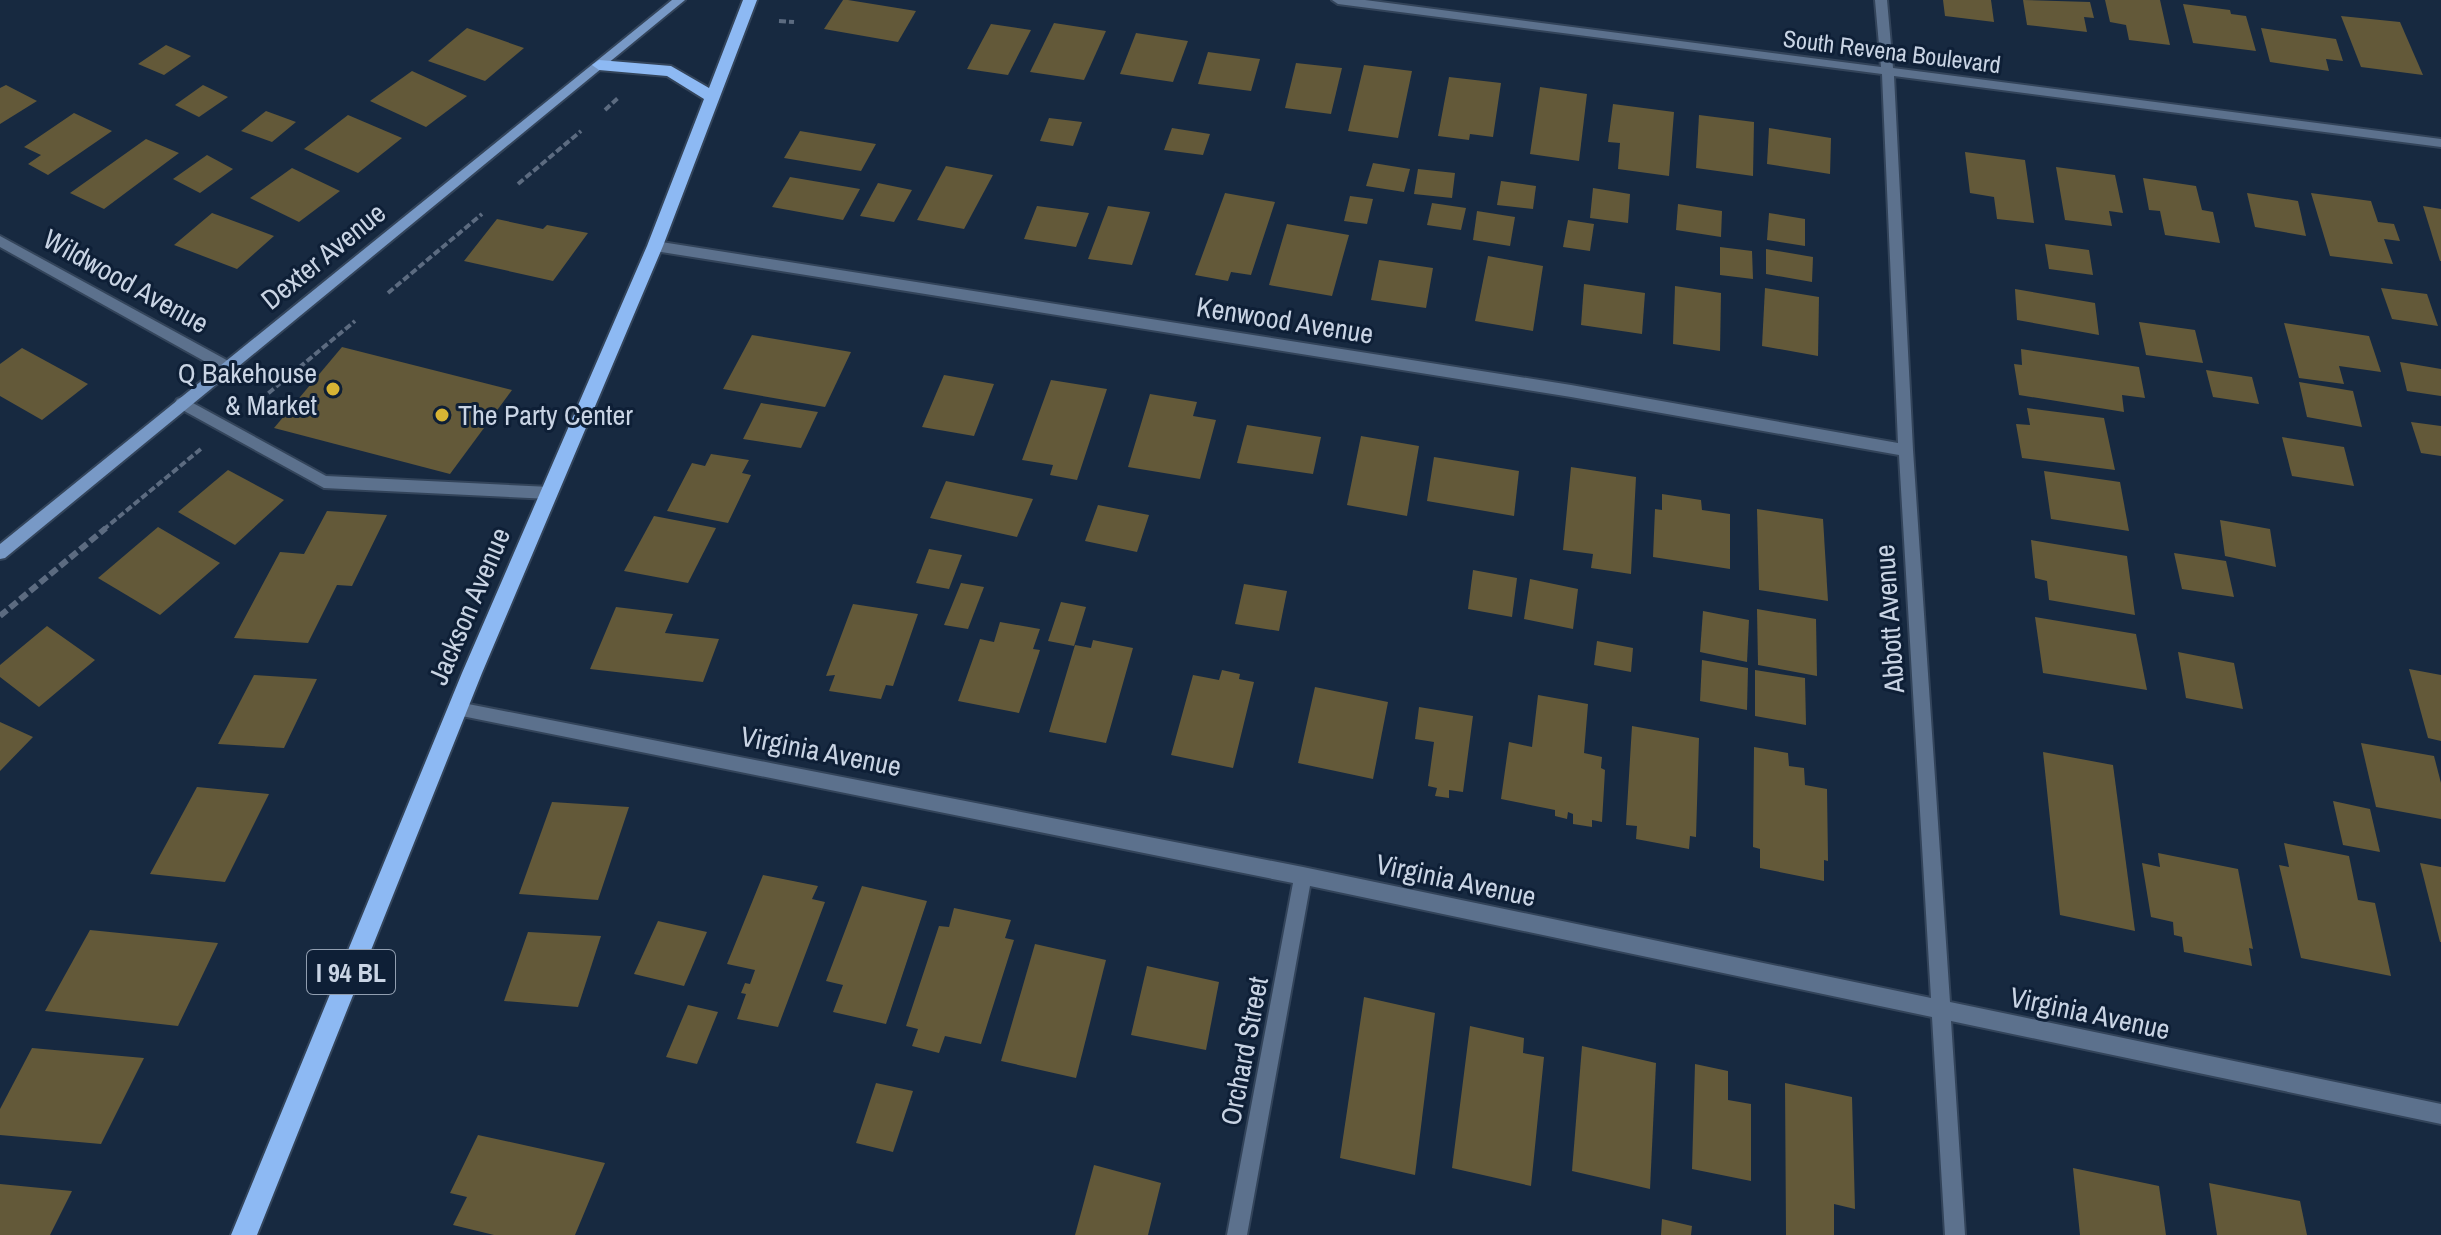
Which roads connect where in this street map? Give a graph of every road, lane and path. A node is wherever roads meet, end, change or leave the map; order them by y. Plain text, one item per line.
1 (679, 0) edge
2 (750, 0) edge
3 (1338, 0) edge
4 (1881, 0) edge
5 (779, 21) dead end
6 (794, 22) dead end
7 (599, 65) junction
8 (1886, 72) junction
9 (714, 98) junction
10 (581, 131) dead end
11 (2441, 143) edge
12 (518, 184) dead end
13 (482, 214) dead end
14 (0, 241) edge
15 (655, 246) junction
16 (388, 293) dead end
17 (355, 321) dead end
18 (227, 367) junction
19 (182, 403) junction
20 (225, 429) junction
21 (1906, 450) junction
22 (550, 493) junction
23 (0, 553) edge
24 (0, 616) edge
25 (458, 709) junction
26 (1303, 876) junction
27 (1943, 1011) junction
28 (2441, 1114) edge
29 (244, 1235) edge
30 (1237, 1235) edge
31 (1955, 1235) edge

1 - 7 main road, Dexter Avenue
2 - 9 main road, Jackson Avenue / I 94 BL
3 - 8 street, South Revena Boulevard
4 - 8 street, Abbott Avenue
5 - 6 path
7 - 9 main road
7 - 18 main road, Dexter Avenue
8 - 11 street, South Revena Boulevard
8 - 21 street, Abbott Avenue
9 - 15 main road, Jackson Avenue / I 94 BL
10 - 12 path
13 - 16 path
14 - 18 street, Wildwood Avenue
15 - 21 street, Kenwood Avenue
15 - 22 main road, Jackson Avenue / I 94 BL
17 - 20 path
18 - 19 main road, Dexter Avenue
19 - 20 street
19 - 23 main road, Dexter Avenue
20 - 22 street
20 - 24 path
21 - 27 street, Abbott Avenue
22 - 25 main road, Jackson Avenue / I 94 BL
25 - 26 street, Virginia Avenue
25 - 29 main road, Jackson Avenue / I 94 BL
26 - 27 street, Virginia Avenue
26 - 30 street, Orchard Street
27 - 28 street, Virginia Avenue
27 - 31 street, Abbott Avenue

